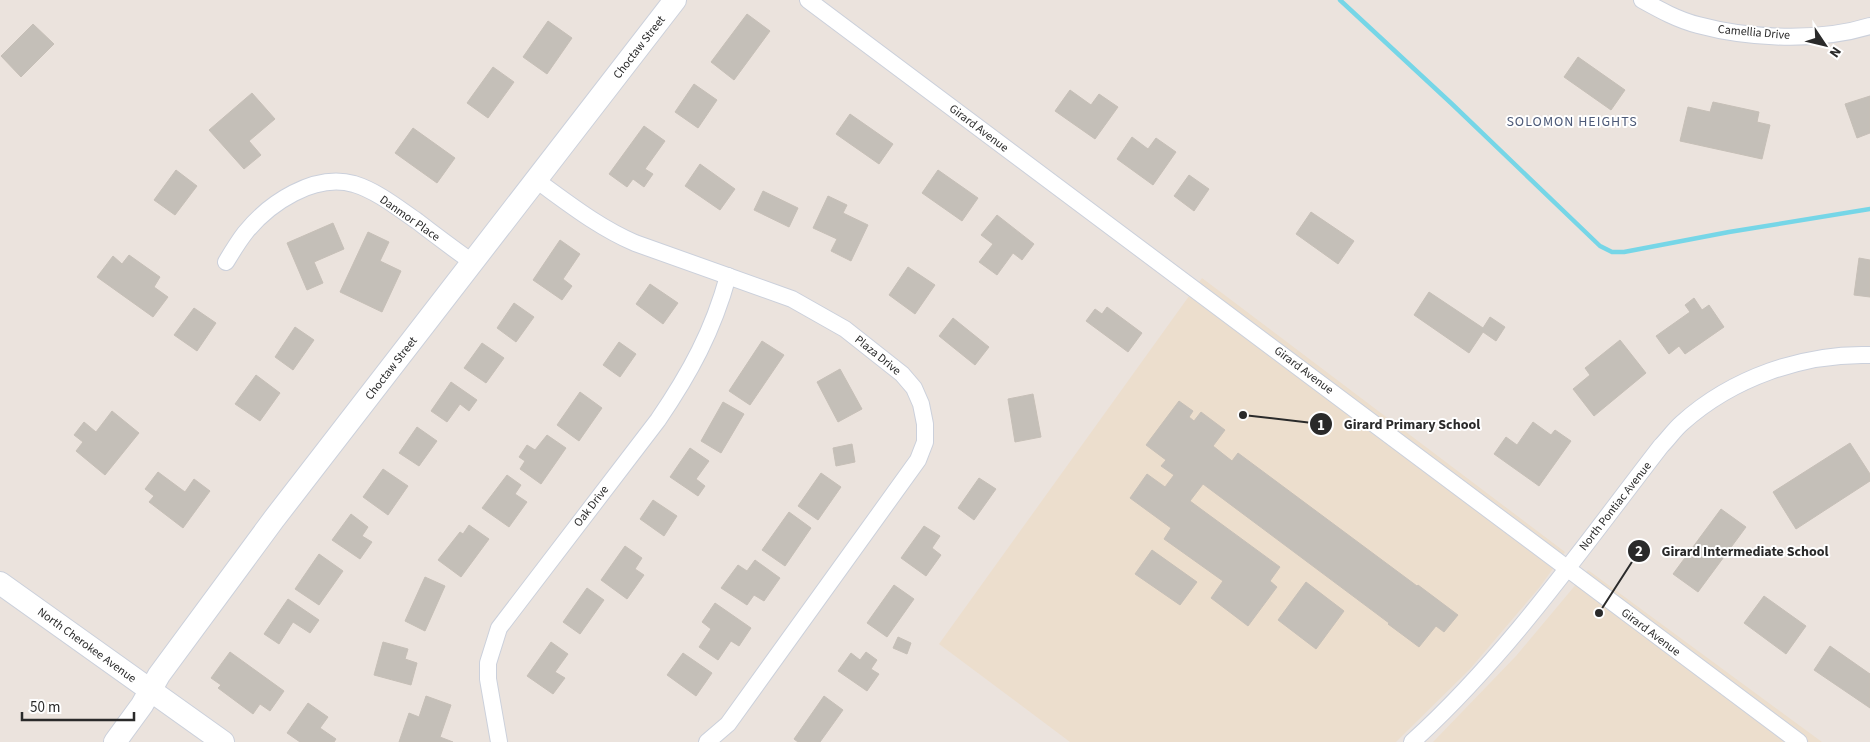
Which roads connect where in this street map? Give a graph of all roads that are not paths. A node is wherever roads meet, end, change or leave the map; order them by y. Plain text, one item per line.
1 (675, 0) edge
2 (808, 0) edge
3 (1642, 0) edge
4 (1870, 26) edge
5 (536, 180) junction
6 (226, 262) dead end
7 (472, 262) junction
8 (728, 276) junction
9 (1870, 355) edge
10 (1566, 568) junction
11 (0, 583) edge
12 (150, 690) junction
13 (116, 742) edge
14 (222, 742) edge
15 (498, 742) edge
16 (707, 742) edge
17 (1412, 742) edge
18 (1799, 742) edge

1 - 5 street, Choctaw Street
2 - 10 street, Girard Avenue
3 - 4 street, Camellia Drive
5 - 7 street, Choctaw Street
5 - 8 street, Plaza Drive
6 - 7 street, Danmor Place
7 - 12 street, Choctaw Street
8 - 15 street, Oak Drive
8 - 16 street, Plaza Drive
9 - 10 street, North Pontiac Avenue
10 - 17 street, North Pontiac Avenue
10 - 18 street, Girard Avenue
11 - 12 street, North Cherokee Avenue
12 - 13 street, Choctaw Street
12 - 14 street, North Cherokee Avenue

